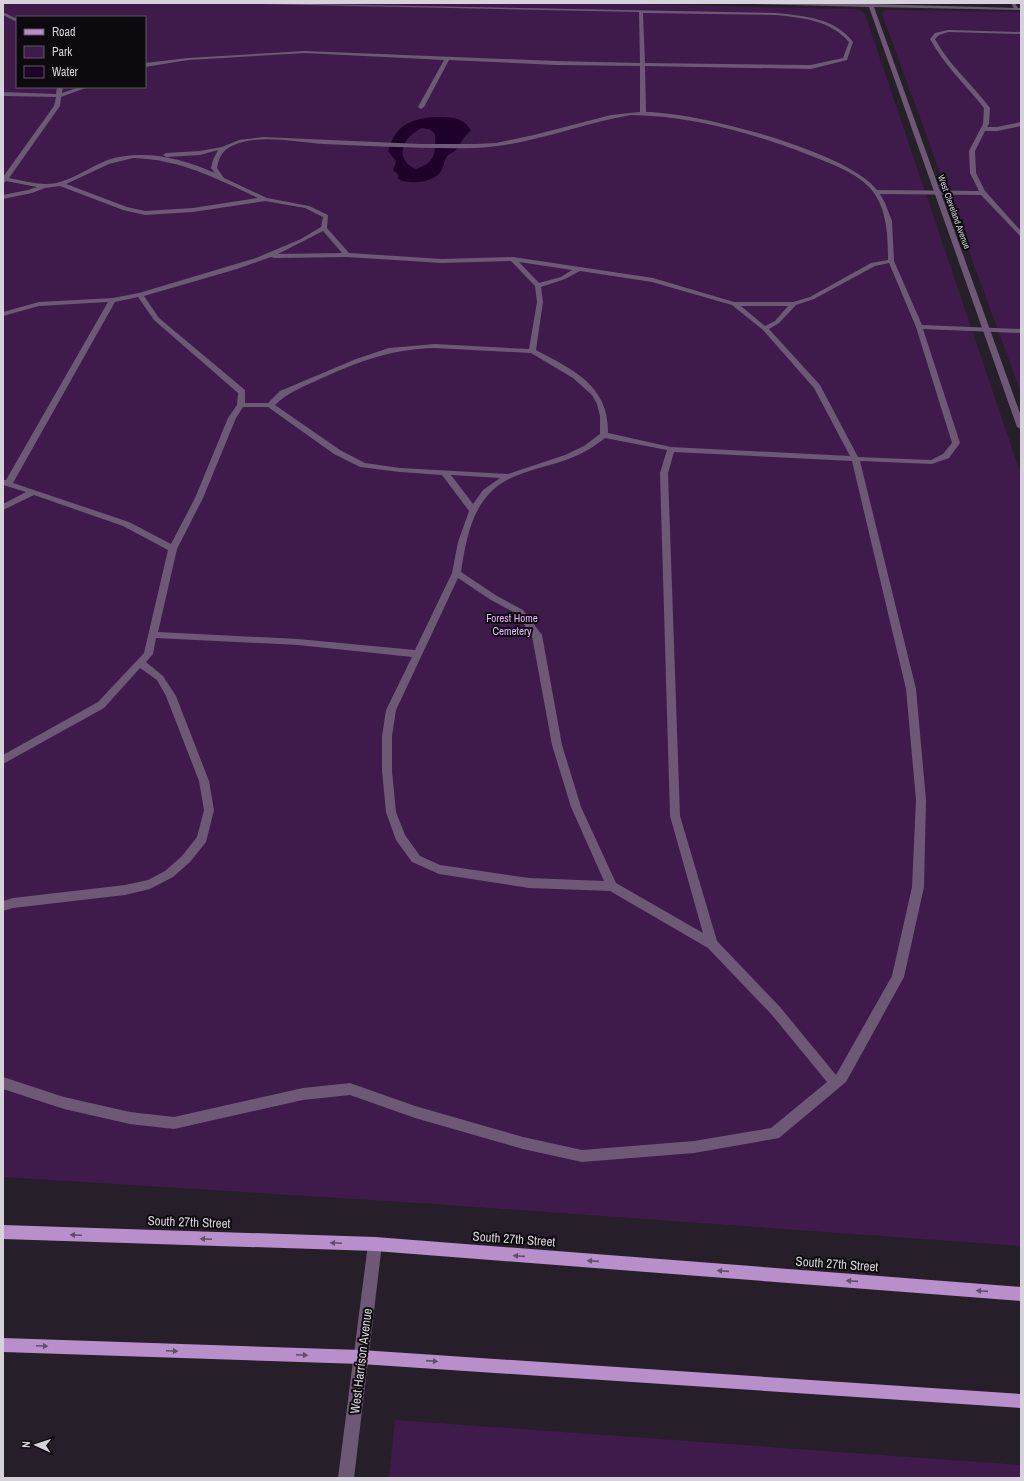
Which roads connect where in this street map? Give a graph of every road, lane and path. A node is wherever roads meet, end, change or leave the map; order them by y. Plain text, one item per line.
1 (261, 3) edge
2 (753, 3) edge
3 (774, 3) edge
4 (1013, 3) edge
5 (870, 4) edge
6 (1019, 9) edge
7 (641, 12) junction
8 (3, 13) edge
9 (16, 20) edge
10 (1021, 33) edge
11 (447, 59) junction
12 (146, 64) edge
13 (641, 65) junction
14 (60, 88) edge
15 (82, 88) edge
16 (3, 94) edge
17 (58, 96) junction
18 (421, 107) dead end
19 (643, 112) junction
20 (1021, 124) edge
21 (983, 129) junction
22 (222, 148) junction
23 (150, 156) junction
24 (4, 180) edge
25 (223, 180) junction
26 (61, 184) junction
27 (44, 186) junction
28 (875, 192) junction
29 (937, 192) junction
30 (983, 193) junction
31 (3, 197) edge
32 (265, 199) junction
33 (324, 228) junction
34 (1021, 235) edge
35 (347, 255) junction
36 (266, 256) junction
37 (513, 259) junction
38 (891, 261) junction
39 (580, 268) junction
40 (538, 286) junction
41 (140, 295) junction
42 (113, 300) junction
43 (734, 304) junction
44 (794, 304) junction
45 (3, 314) edge
46 (919, 327) junction
47 (765, 329) junction
48 (1021, 331) edge
49 (532, 351) junction
50 (241, 405) junction
51 (270, 405) junction
52 (1021, 427) edge
53 (604, 435) junction
54 (671, 449) junction
55 (856, 459) junction
56 (445, 473) junction
57 (509, 476) junction
58 (6, 483) edge
59 (33, 492) junction
60 (3, 507) edge
61 (474, 511) junction
62 (173, 549) junction
63 (456, 573) junction
64 (153, 635) junction
65 (417, 654) junction
66 (140, 663) junction
67 (3, 760) edge
68 (612, 886) junction
69 (3, 906) edge
70 (712, 944) junction
71 (3, 1083) edge
72 (835, 1083) junction
73 (3, 1232) edge
74 (375, 1244) junction
75 (1021, 1294) edge
76 (3, 1345) edge
77 (361, 1357) junction
78 (1021, 1401) edge
79 (346, 1478) edge

1 - 7 street
2 - 3 street
3 - 5 street
4 - 6 street
5 - 6 street
5 - 29 street, West Cleveland Avenue
7 - 13 street
7 - 13 street
8 - 9 street
10 - 21 street
11 - 12 street
11 - 13 street
11 - 18 street
13 - 19 street
14 - 17 street
15 - 17 street
16 - 17 street
17 - 24 street
19 - 22 street
19 - 28 street
20 - 21 street
21 - 30 street
22 - 23 street
22 - 25 street
23 - 25 street
23 - 26 street
24 - 27 street
25 - 32 street
26 - 27 street
26 - 32 street
27 - 31 street
28 - 29 street
28 - 38 street
29 - 30 street
29 - 52 street, West Cleveland Avenue
30 - 34 street
32 - 33 street
33 - 35 street
33 - 36 street
35 - 36 street
35 - 37 street
36 - 41 street
37 - 39 street
37 - 40 street
38 - 44 street
38 - 46 street
39 - 40 street
39 - 43 street
40 - 49 street
41 - 42 street
41 - 50 street
42 - 45 street
42 - 58 street
43 - 44 street
43 - 47 street
44 - 47 street
46 - 48 street
46 - 55 street
47 - 55 street
49 - 51 street
49 - 53 street
50 - 51 street
50 - 62 street
51 - 56 street
53 - 54 street
53 - 57 street
54 - 55 street
54 - 70 street
55 - 72 street
56 - 57 street
56 - 61 street
57 - 61 street
58 - 59 street
59 - 60 street
59 - 62 street
61 - 63 street
62 - 64 street
63 - 65 street
63 - 68 street
64 - 65 street
64 - 66 street
65 - 68 street
66 - 67 street
66 - 69 street
68 - 70 street
70 - 72 street
71 - 72 street
74 -> 73 main road, South 27th Street
75 -> 74 main road, South 27th Street
74 - 77 street, West Harrison Avenue
76 -> 77 main road
77 -> 78 main road
77 - 79 street, West Harrison Avenue

